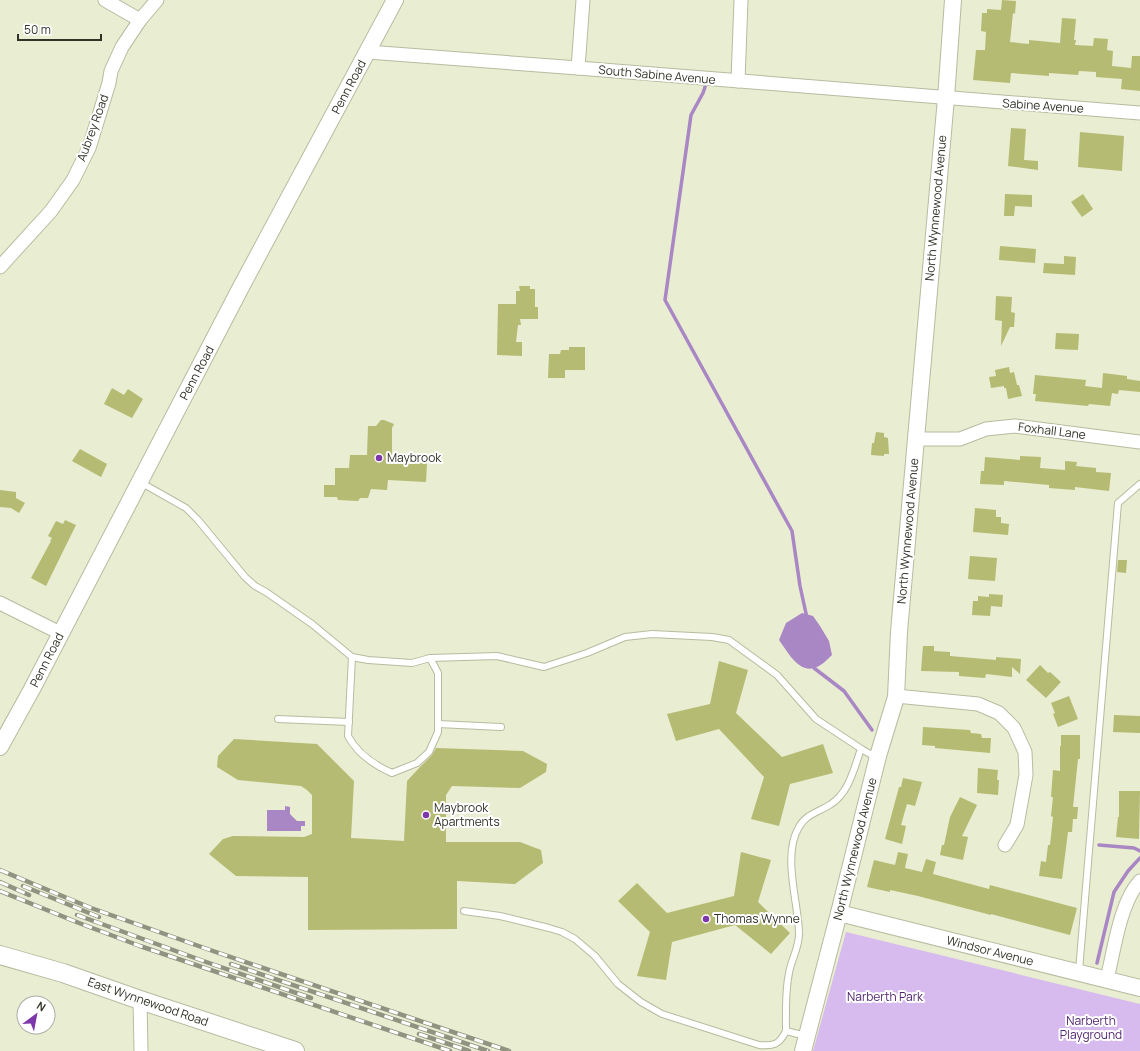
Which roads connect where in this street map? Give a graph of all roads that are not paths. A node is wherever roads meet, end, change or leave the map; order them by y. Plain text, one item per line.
1 (105, 0) edge
2 (157, 0) edge
3 (395, 0) edge
4 (582, 0) edge
5 (741, 0) edge
6 (953, 0) edge
7 (140, 20) junction
8 (368, 52) junction
9 (578, 68) junction
10 (738, 81) junction
11 (946, 98) junction
12 (1140, 113) edge
13 (0, 267) edge
14 (916, 439) junction
15 (1140, 442) edge
16 (140, 482) junction
17 (1140, 484) edge
18 (0, 603) edge
19 (60, 633) junction
20 (352, 656) junction
21 (430, 658) junction
22 (896, 696) junction
23 (278, 719) dead end
24 (349, 722) junction
25 (438, 724) junction
26 (501, 727) dead end
27 (0, 745) edge
28 (861, 749) junction
29 (878, 756) junction
30 (1005, 845) dead end
31 (1140, 881) edge
32 (464, 911) dead end
33 (839, 913) junction
34 (0, 955) edge
35 (1079, 973) junction
36 (1107, 979) junction
37 (1140, 988) edge
38 (140, 1000) junction
39 (786, 1031) junction
40 (805, 1043) edge
41 (142, 1051) edge
42 (295, 1051) edge

1 - 7 street
2 - 7 street, Aubrey Road
3 - 8 street, Penn Road
4 - 9 street
5 - 10 street
6 - 11 street, North Wynnewood Avenue
7 - 13 street, Aubrey Road
8 - 9 street, South Sabine Avenue
8 - 16 street, Penn Road
9 - 10 street, South Sabine Avenue
10 - 11 street, South Sabine Avenue
11 - 12 street, Sabine Avenue
11 - 14 street, North Wynnewood Avenue
14 - 15 street, Foxhall Lane
14 - 22 street, North Wynnewood Avenue
16 - 19 street, Penn Road
16 - 20 lane
17 - 35 lane
18 - 19 street
19 - 27 street, Penn Road
20 - 21 lane
20 - 24 lane
21 - 25 lane
21 - 28 lane
22 - 29 street, North Wynnewood Avenue
22 - 30 street
23 - 24 lane
24 - 25 lane
25 - 26 lane
28 - 29 lane
28 - 39 lane
29 - 33 street, North Wynnewood Avenue
31 - 36 street
32 - 39 lane
33 - 35 street, Windsor Avenue
33 - 40 street, North Wynnewood Avenue
34 - 38 main road, East Wynnewood Road
35 - 36 street, Windsor Avenue
36 - 37 street, Windsor Avenue
38 - 41 street
38 - 42 main road, East Wynnewood Road
39 - 40 lane

